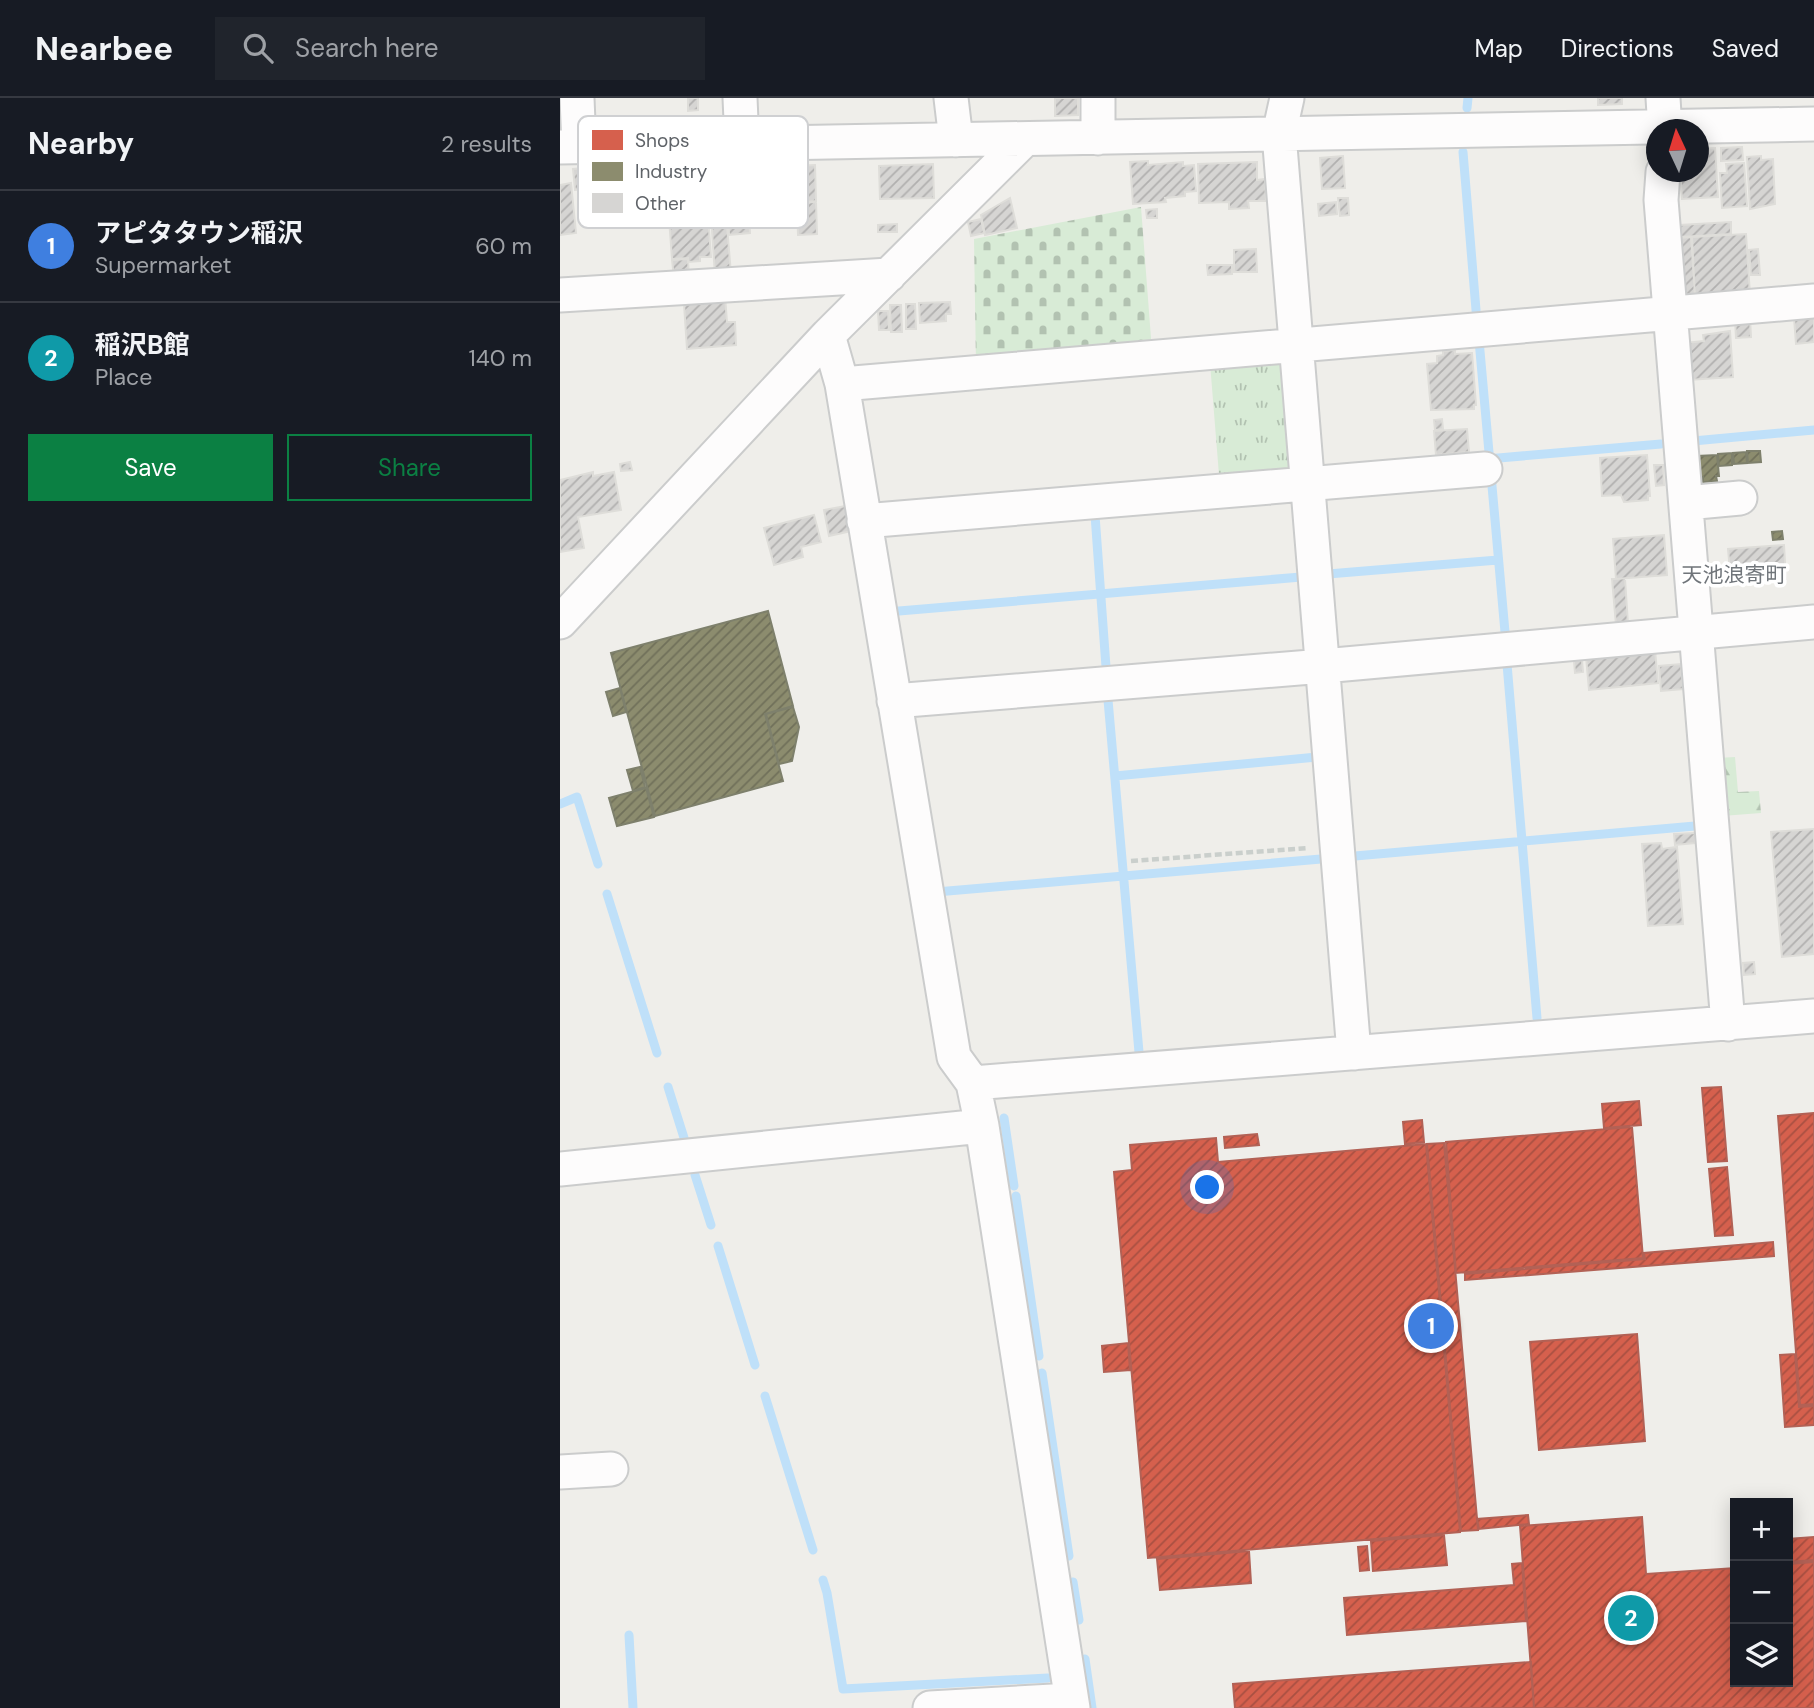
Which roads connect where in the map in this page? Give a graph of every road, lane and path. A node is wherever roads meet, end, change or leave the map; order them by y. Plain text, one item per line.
1 (577, 98) edge
2 (740, 98) edge
3 (951, 98) edge
4 (1098, 98) edge
5 (1287, 98) edge
6 (741, 116) edge
7 (1664, 118) edge
8 (1814, 124) edge
9 (1279, 134) junction
10 (1098, 138) junction
11 (1025, 139) junction
12 (956, 140) junction
13 (808, 142) edge
14 (569, 147) edge
15 (1662, 182) edge
16 (889, 275) junction
17 (560, 295) edge
18 (1814, 301) edge
19 (1671, 313) junction
20 (828, 335) junction
21 (1296, 345) junction
22 (842, 384) junction
23 (1485, 469) dead end
24 (1308, 484) junction
25 (1740, 498) dead end
26 (1686, 503) junction
27 (864, 521) junction
28 (560, 622) edge
29 (1814, 622) edge
30 (1696, 631) junction
31 (1323, 666) junction
32 (894, 701) junction
33 (1338, 846) junction
34 (1131, 861) dead end
35 (1814, 1016) edge
36 (1728, 1024) junction
37 (1354, 1053) junction
38 (974, 1083) junction
39 (982, 1126) junction
40 (560, 1169) edge
41 (611, 1469) dead end
42 (560, 1472) edge
43 (1072, 1704) edge
44 (930, 1708) edge

1 - 14 street
2 - 6 street
3 - 12 street
4 - 10 street
5 - 9 street
7 - 8 street
7 - 9 street
9 - 10 street
9 - 21 street
10 - 11 street
11 - 12 street
11 - 16 street
12 - 13 street
15 - 19 street
16 - 17 street
16 - 20 street
18 - 19 street
19 - 21 street
19 - 26 street
20 - 22 street
20 - 28 street
21 - 22 street
21 - 24 street
22 - 27 street
23 - 24 street
24 - 27 street
24 - 31 street
25 - 26 street
26 - 30 street
27 - 32 street
29 - 30 street
30 - 31 street
30 - 36 street
31 - 32 street
31 - 33 street
32 - 38 street
33 - 34 path
33 - 37 street
35 - 36 street
36 - 37 street
37 - 38 street
38 - 39 street
39 - 40 street
39 - 43 street
41 - 42 street
43 - 44 street

